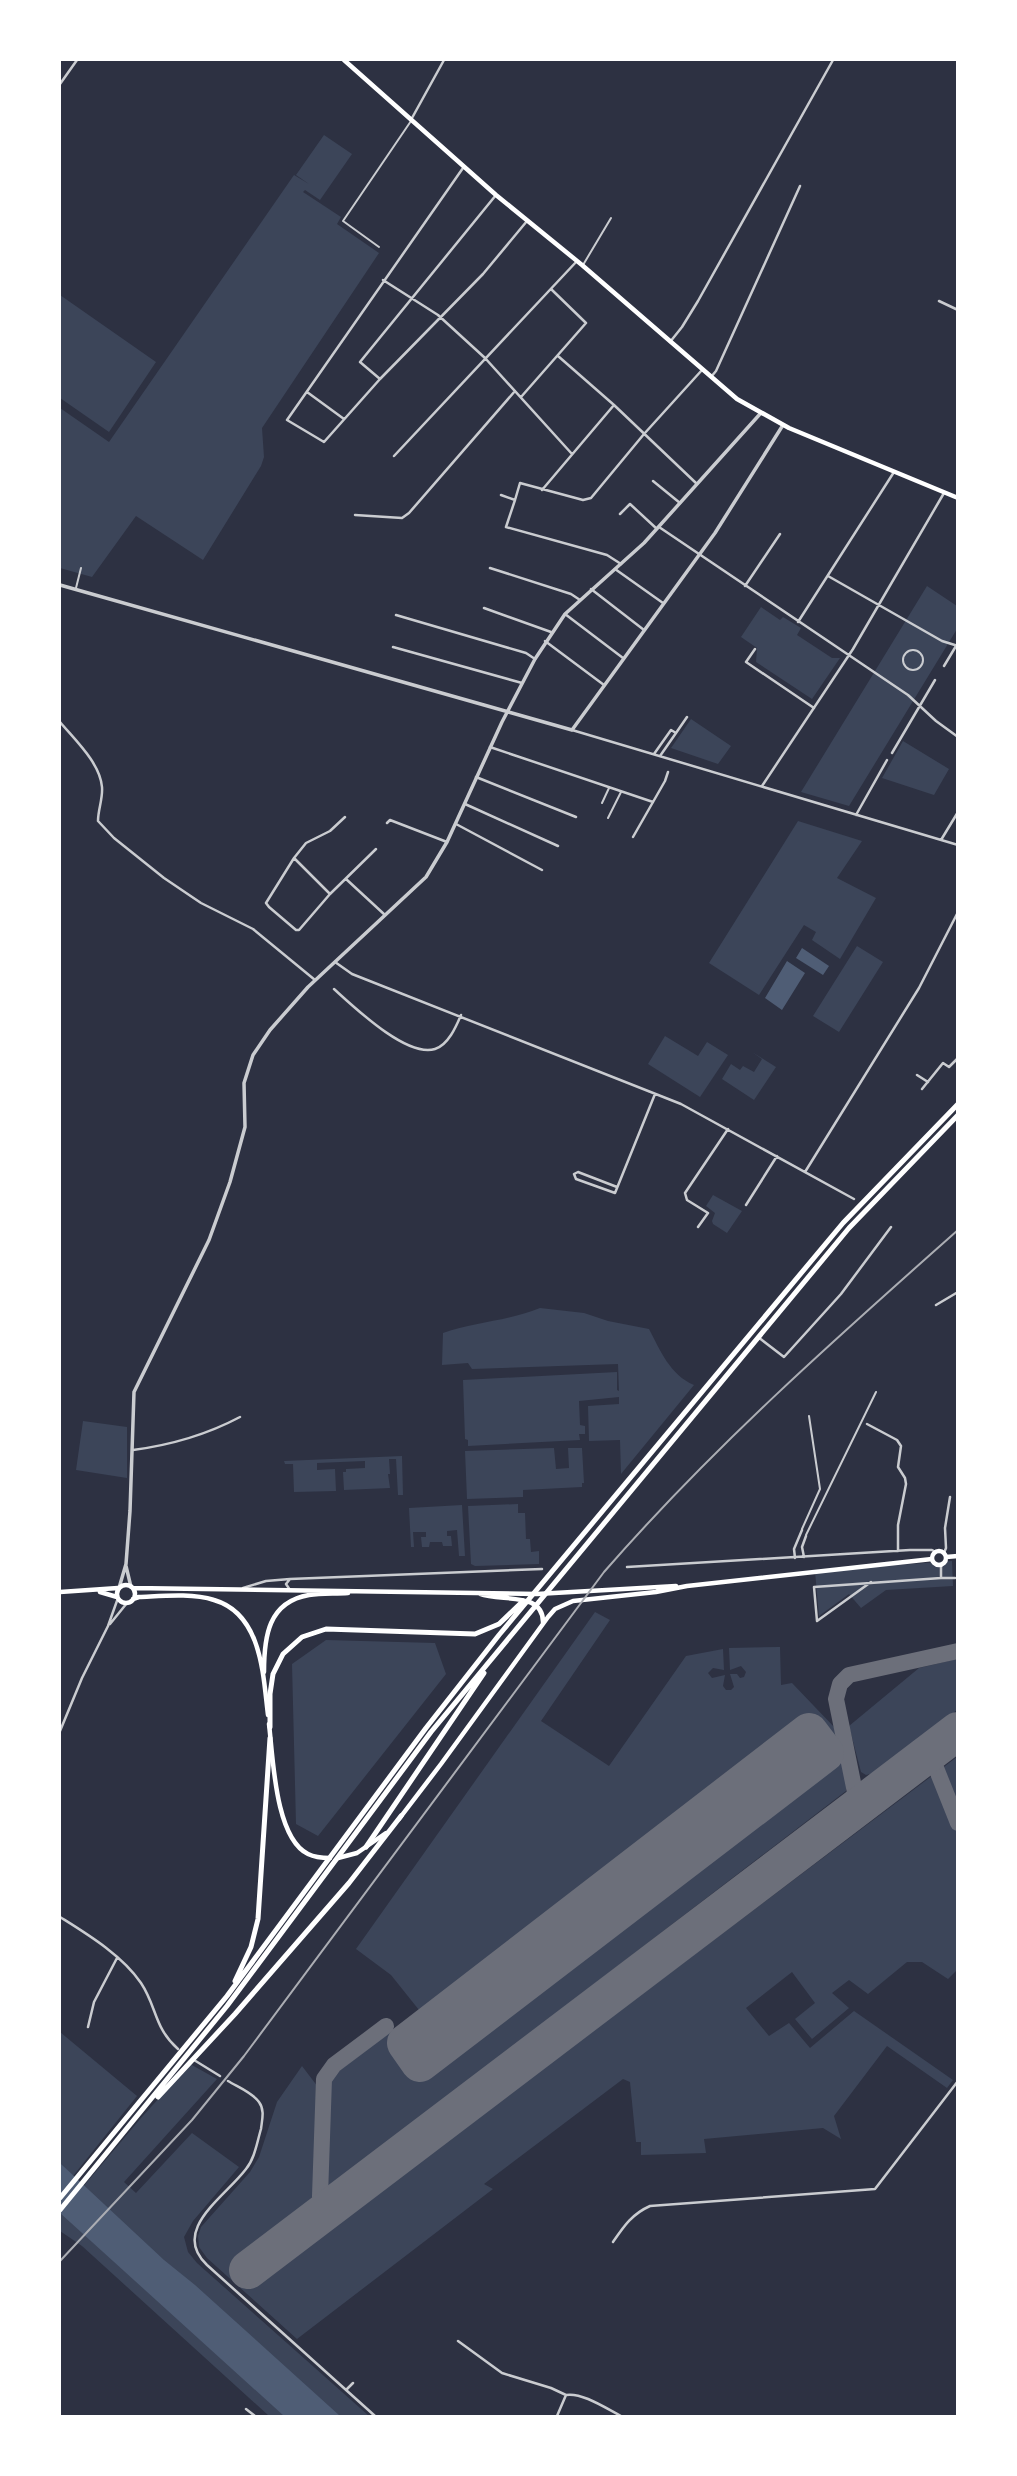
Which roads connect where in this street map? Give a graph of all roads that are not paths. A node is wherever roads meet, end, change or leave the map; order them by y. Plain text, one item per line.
1 (77, 60) edge
2 (344, 60) edge
3 (444, 60) edge
4 (833, 60) edge
5 (60, 84) edge
6 (411, 120) junction
7 (464, 167) junction
8 (800, 186) dead end
9 (496, 195) junction
10 (611, 218) dead end
11 (527, 222) junction
12 (379, 247) dead end
13 (577, 261) junction
14 (582, 265) junction
15 (383, 280) junction
16 (551, 289) junction
17 (412, 299) junction
18 (939, 301) dead end
19 (957, 310) edge
20 (440, 317) junction
21 (670, 342) junction
22 (558, 356) junction
23 (485, 358) junction
24 (702, 370) junction
25 (711, 377) junction
26 (380, 379) junction
27 (515, 391) junction
28 (307, 392) junction
29 (522, 397) junction
30 (614, 405) junction
31 (760, 414) junction
32 (345, 419) junction
33 (783, 425) junction
34 (644, 434) junction
35 (572, 454) junction
36 (394, 456) dead end
37 (894, 472) junction
38 (653, 481) dead end
39 (697, 484) junction
40 (542, 490) junction
41 (944, 493) junction
42 (501, 495) dead end
43 (957, 498) edge
44 (515, 500) junction
45 (680, 503) junction
46 (620, 514) dead end
47 (355, 515) dead end
48 (658, 528) junction
49 (780, 534) dead end
50 (699, 554) junction
51 (621, 564) junction
52 (82, 568) dead end
53 (490, 568) dead end
54 (615, 569) junction
55 (829, 575) junction
56 (60, 585) edge
57 (745, 586) junction
58 (76, 589) junction
59 (591, 589) junction
60 (580, 600) junction
61 (663, 603) junction
62 (879, 604) junction
63 (484, 608) dead end
64 (565, 614) junction
65 (396, 615) dead end
66 (798, 622) junction
67 (644, 630) junction
68 (551, 632) junction
69 (545, 641) junction
70 (957, 646) edge
71 (393, 647) dead end
72 (755, 649) dead end
73 (848, 656) junction
74 (923, 658) joint
75 (535, 659) junction
76 (623, 659) junction
77 (944, 666) dead end
78 (935, 680) dead end
79 (522, 683) junction
80 (604, 685) junction
81 (921, 705) junction
82 (814, 708) junction
83 (507, 711) junction
84 (687, 717) dead end
85 (60, 722) edge
86 (572, 730) junction
87 (676, 733) junction
88 (957, 737) edge
89 (491, 747) junction
90 (892, 753) dead end
91 (654, 754) junction
92 (660, 756) junction
93 (887, 760) dead end
94 (667, 772) dead end
95 (477, 777) junction
96 (762, 786) junction
97 (609, 787) junction
98 (622, 791) junction
99 (653, 802) junction
100 (602, 803) dead end
101 (465, 804) junction
102 (957, 812) edge
103 (856, 815) junction
104 (345, 817) dead end
105 (576, 817) dead end
106 (608, 818) dead end
107 (387, 823) dead end
108 (456, 824) junction
109 (633, 836) dead end
110 (941, 840) junction
111 (447, 842) junction
112 (957, 845) edge
113 (558, 846) dead end
114 (376, 849) dead end
115 (294, 858) junction
116 (542, 870) dead end
117 (346, 879) junction
118 (330, 894) junction
119 (957, 912) edge
120 (386, 915) junction
121 (335, 962) junction
122 (315, 980) junction
123 (334, 989) dead end
124 (461, 1015) junction
125 (957, 1058) edge
126 (917, 1076) dead end
127 (928, 1082) junction
128 (922, 1088) dead end
129 (655, 1094) junction
130 (957, 1104) edge
131 (957, 1115) edge
132 (728, 1129) junction
133 (778, 1156) junction
134 (806, 1172) junction
135 (617, 1187) junction
136 (855, 1199) dead end
137 (746, 1205) dead end
138 (698, 1227) dead end
139 (891, 1227) dead end
140 (957, 1292) edge
141 (936, 1305) dead end
142 (758, 1337) junction
143 (876, 1392) dead end
144 (809, 1416) dead end
145 (240, 1418) dead end
146 (867, 1424) dead end
147 (133, 1450) junction
148 (950, 1497) dead end
149 (802, 1530) joint
150 (806, 1536) joint
151 (898, 1551) junction
152 (907, 1552) junction
153 (936, 1552) junction
154 (945, 1555) junction
155 (957, 1556) edge
156 (804, 1557) junction
157 (795, 1558) junction
158 (932, 1559) junction
159 (906, 1563) junction
160 (126, 1564) junction
161 (940, 1565) junction
162 (627, 1567) dead end
163 (542, 1569) dead end
164 (554, 1569) junction
165 (941, 1578) junction
166 (955, 1578) dead end
167 (290, 1579) junction
168 (871, 1582) junction
169 (687, 1586) junction
170 (119, 1588) junction
171 (132, 1588) junction
172 (241, 1589) junction
173 (290, 1590) junction
174 (95, 1591) junction
175 (370, 1591) junction
176 (60, 1592) edge
177 (476, 1593) junction
178 (117, 1598) junction
179 (133, 1599) junction
180 (127, 1603) junction
181 (543, 1623) junction
182 (108, 1626) junction
183 (503, 1645) junction
184 (264, 1687) junction
185 (270, 1727) junction
186 (60, 1731) edge
187 (271, 1738) junction
188 (401, 1816) junction
189 (366, 1847) junction
190 (60, 1917) edge
191 (117, 1958) junction
192 (227, 1996) junction
193 (88, 2027) dead end
194 (178, 2049) dead end
195 (194, 2060) dead end
196 (220, 2076) dead end
197 (228, 2081) dead end
198 (957, 2081) edge
199 (147, 2105) junction
200 (60, 2198) edge
201 (60, 2210) edge
202 (613, 2242) dead end
203 (458, 2341) dead end
204 (353, 2383) dead end
205 (346, 2390) junction
206 (566, 2395) junction
207 (246, 2409) dead end
208 (255, 2417) edge
209 (374, 2417) edge
210 (557, 2417) edge
211 (621, 2417) edge

1 - 5 street
2 - 6 main road
3 - 6 street
4 - 21 street
6 - 7 main road
6 - 12 street
7 - 9 main road
7 - 15 street
8 - 25 street
9 - 11 main road
9 - 17 street
10 - 14 street
11 - 13 main road
11 - 20 street
13 - 14 main road
13 - 16 street
14 - 21 main road
15 - 17 street
15 - 28 street
16 - 22 street
16 - 23 street
17 - 20 street
17 - 26 street
18 - 19 street
20 - 23 street
20 - 26 street
21 - 24 main road
22 - 29 street
22 - 30 street
23 - 27 street
23 - 36 street
24 - 25 main road
24 - 34 street
25 - 31 main road
26 - 32 street
27 - 29 street
27 - 47 street
28 - 32 street
28 - 32 street
29 - 35 street
30 - 34 street
30 - 35 street
31 - 33 main road
31 - 39 street
33 - 37 main road
33 - 50 street
34 - 39 street
34 - 40 street
35 - 40 street
37 - 41 main road
37 - 55 street
38 - 45 street
39 - 45 street
40 - 44 street
41 - 43 main road
41 - 62 street
42 - 44 street
44 - 51 street
45 - 48 street
46 - 48 street
48 - 50 street
48 - 51 street
49 - 57 street
50 - 57 street
50 - 61 street
51 - 54 street
52 - 58 street
53 - 60 street
54 - 59 street
54 - 61 street
55 - 62 street
55 - 66 street
56 - 58 street
57 - 66 street
58 - 83 street
59 - 60 street
59 - 67 street
60 - 64 street
61 - 67 street
62 - 70 street
62 - 73 street
63 - 68 street
64 - 68 street
64 - 76 street
65 - 75 street
66 - 73 street
67 - 76 street
68 - 69 street
69 - 75 street
69 - 80 street
70 - 77 street
71 - 79 street
72 - 82 street
73 - 81 street
73 - 82 street
74 - 74 street
75 - 79 street
76 - 80 street
78 - 81 street
79 - 83 street
80 - 86 street
81 - 88 street
81 - 90 street
82 - 96 street
83 - 86 street
83 - 89 street
84 - 87 street
85 - 122 street
86 - 91 street
87 - 91 street
87 - 92 street
89 - 95 street
89 - 97 street
91 - 92 street
92 - 96 street
93 - 103 street
94 - 99 street
95 - 101 street
95 - 105 street
96 - 103 street
97 - 98 street
97 - 100 street
98 - 99 street
98 - 106 street
99 - 109 street
101 - 108 street
101 - 113 street
102 - 110 street
103 - 110 street
104 - 115 street
107 - 111 street
108 - 111 street
108 - 116 street
110 - 112 street
111 - 120 street
114 - 117 street
115 - 118 street
115 - 118 street
117 - 118 street
117 - 120 street
119 - 134 street
120 - 121 street
121 - 122 street
121 - 124 street
122 - 147 street
123 - 124 street
124 - 129 street
125 - 127 street
126 - 127 street
127 - 128 street
129 - 132 street
129 - 135 street
130 - 164 highway
131 - 142 highway
132 - 133 street
132 - 138 street
133 - 134 street
133 - 137 street
134 - 136 street
135 - 135 street
139 - 142 street
140 - 141 street
142 - 183 highway
143 - 150 street
144 - 149 street
145 - 147 street
146 - 151 street
147 - 160 street
148 - 154 street
149 - 157 street
150 - 156 street
151 - 152 street
151 - 156 street
152 - 153 street
152 - 159 street
153 - 154 main road
153 - 158 main road
154 - 155 main road
154 - 161 main road
156 - 157 street
157 - 162 street
158 - 159 main road
158 - 161 main road
159 - 169 main road
160 - 170 street
160 - 171 street
161 - 165 street
163 - 167 street
164 - 185 highway
164 - 192 highway
165 - 166 street
165 - 168 street
167 - 172 street
167 - 173 street
168 - 168 street
169 - 177 main road
169 - 181 main road
170 - 171 main road
170 - 174 main road
170 - 178 main road
171 - 172 main road
171 - 179 main road
172 - 173 main road
173 - 175 main road
174 - 176 main road
174 - 178 main road
175 - 177 main road
175 - 184 main road
177 - 181 main road
178 - 180 main road
178 - 182 street
179 - 180 main road
179 - 184 main road
180 - 182 street
181 - 188 main road
182 - 186 street
183 - 189 highway
183 - 199 highway
184 - 185 main road
185 - 187 main road
187 - 189 main road
187 - 192 highway
188 - 189 main road
188 - 199 highway
190 - 191 street
191 - 193 street
191 - 194 street
192 - 200 highway
195 - 196 street
197 - 205 street
198 - 202 street
199 - 201 highway
203 - 206 street
204 - 205 street
205 - 209 street
206 - 210 street
206 - 211 street
207 - 208 street

